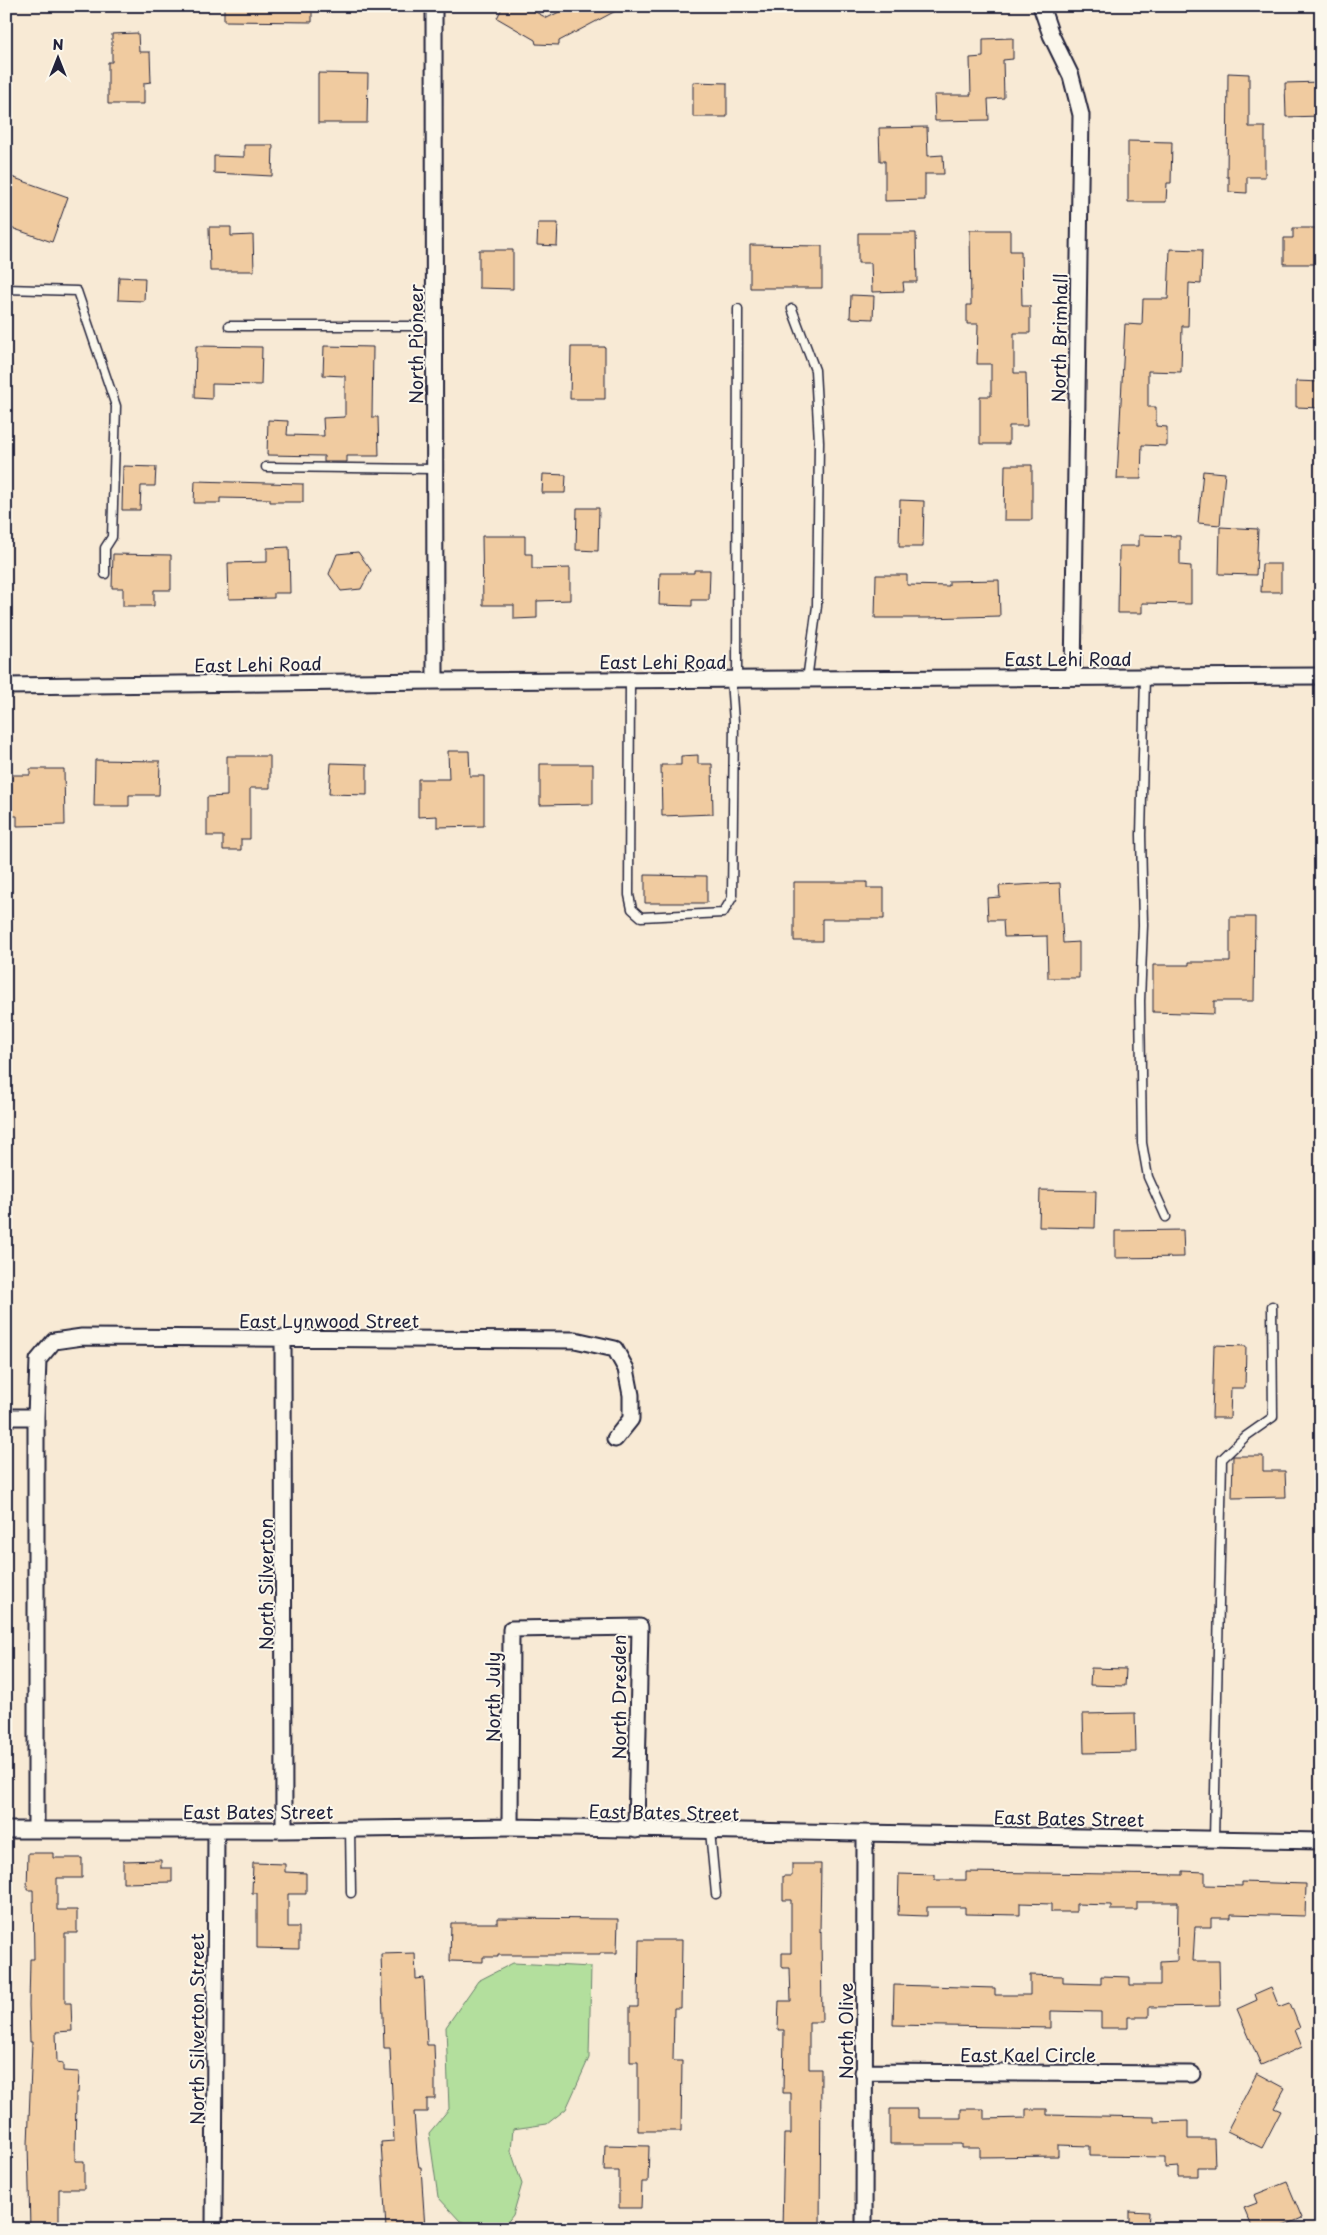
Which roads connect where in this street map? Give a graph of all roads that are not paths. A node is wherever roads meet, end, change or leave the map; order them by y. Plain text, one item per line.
1 (434, 6) edge
2 (1041, 6) edge
3 (6, 289) edge
4 (738, 309) dead end
5 (792, 309) dead end
6 (229, 326) dead end
7 (434, 326) junction
8 (266, 467) dead end
9 (434, 470) junction
10 (105, 574) dead end
11 (1321, 676) edge
12 (1073, 677) junction
13 (1146, 677) junction
14 (630, 680) junction
15 (734, 680) junction
16 (808, 680) junction
17 (435, 681) junction
18 (6, 686) edge
19 (1166, 1217) dead end
20 (1272, 1306) dead end
21 (283, 1338) junction
22 (6, 1417) edge
23 (36, 1418) junction
24 (615, 1439) dead end
25 (574, 1628) joint
26 (510, 1827) junction
27 (350, 1829) junction
28 (6, 1830) edge
29 (36, 1830) junction
30 (216, 1830) junction
31 (284, 1830) junction
32 (636, 1830) junction
33 (710, 1831) junction
34 (865, 1834) junction
35 (1214, 1840) junction
36 (1321, 1841) edge
37 (351, 1893) dead end
38 (716, 1894) dead end
39 (863, 2072) junction
40 (1192, 2074) dead end
41 (214, 2229) edge
42 (864, 2229) edge

1 - 7 street, North Pioneer
2 - 12 street, North Brimhall
3 - 10 lane
4 - 15 lane
5 - 16 lane
6 - 7 lane
7 - 9 street, North Pioneer
8 - 9 lane
9 - 17 street, North Pioneer
11 - 13 street, East Lehi Road
12 - 13 street, East Lehi Road
12 - 16 street, East Lehi Road
13 - 19 lane
14 - 15 street, East Lehi Road
14 - 15 lane
14 - 17 street, East Lehi Road
15 - 16 street, East Lehi Road
17 - 18 street, East Lehi Road
20 - 35 lane
21 - 23 street, East Lynwood Street
21 - 24 street, East Lynwood Street
21 - 31 street, North Silverton
22 - 23 street
23 - 29 street, East Lynwood Street
25 - 26 street, North July
25 - 32 street, North Dresden
26 - 27 street, East Bates Street
26 - 32 street, East Bates Street
27 - 31 street, East Bates Street
27 - 37 lane
28 - 29 street, East Bates Street
29 - 30 street, East Bates Street
30 - 31 street, East Bates Street
30 - 41 street, North Silverton Street
32 - 33 street, East Bates Street
33 - 34 street, East Bates Street
33 - 38 lane
34 - 35 street, East Bates Street
34 - 39 street, North Olive
35 - 36 street, East Bates Street
39 - 40 street, East Kael Circle
39 - 42 street, North Olive

